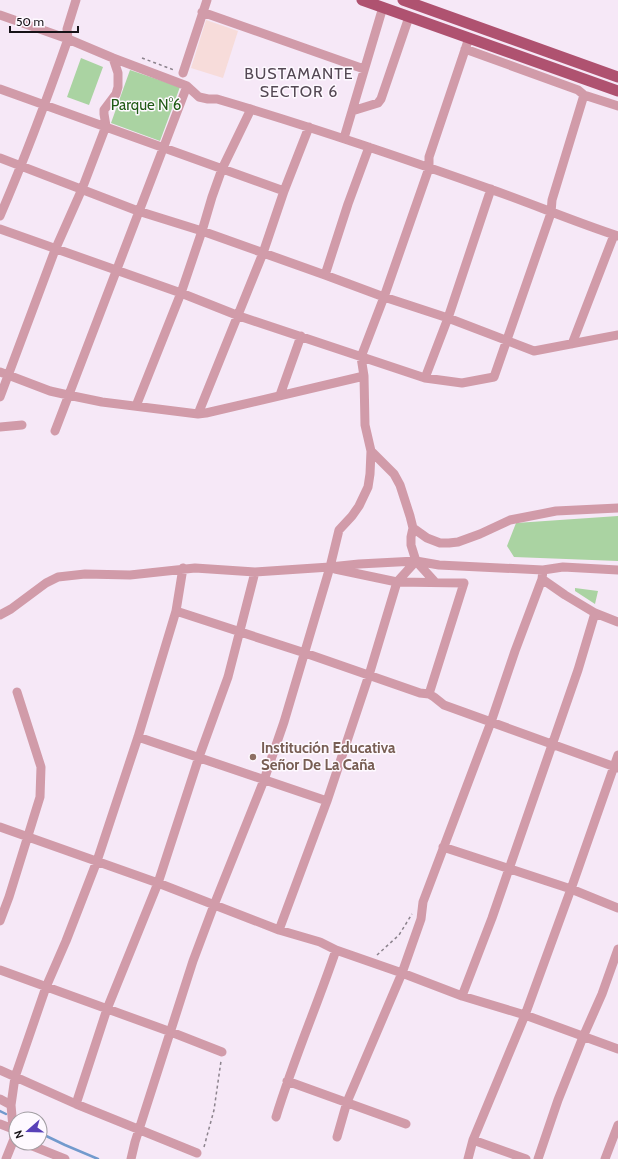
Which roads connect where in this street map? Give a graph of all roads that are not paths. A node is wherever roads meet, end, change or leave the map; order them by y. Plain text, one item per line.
1 (76, 0) edge
2 (207, 0) edge
3 (362, 0) edge
4 (403, 0) edge
5 (383, 7) junction
6 (202, 12) junction
7 (2, 16) edge
8 (409, 17) junction
9 (0, 26) edge
10 (469, 38) junction
11 (68, 39) junction
12 (465, 49) junction
13 (113, 58) junction
14 (364, 69) junction
15 (183, 73) dead end
16 (618, 77) edge
17 (581, 78) junction
18 (187, 86) junction
19 (0, 89) edge
20 (618, 91) edge
21 (581, 92) junction
22 (45, 104) junction
23 (618, 106) edge
24 (251, 109) junction
25 (352, 111) junction
26 (106, 126) junction
27 (309, 127) junction
28 (344, 138) junction
29 (163, 147) junction
30 (369, 147) junction
31 (0, 158) edge
32 (21, 165) junction
33 (429, 168) junction
34 (222, 169) junction
35 (82, 189) junction
36 (491, 189) junction
37 (284, 191) junction
38 (138, 211) junction
39 (551, 213) junction
40 (0, 216) edge
41 (0, 229) edge
42 (202, 231) junction
43 (616, 235) edge
44 (55, 250) junction
45 (263, 253) junction
46 (117, 272) junction
47 (325, 275) junction
48 (180, 293) junction
49 (384, 297) junction
50 (239, 316) junction
51 (448, 318) junction
52 (618, 335) edge
53 (302, 336) junction
54 (507, 341) junction
55 (572, 344) junction
56 (361, 357) junction
57 (4, 373) edge
58 (364, 376) junction
59 (425, 378) junction
60 (68, 395) junction
61 (280, 395) junction
62 (0, 397) edge
63 (136, 406) junction
64 (198, 414) junction
65 (22, 425) dead end
66 (0, 428) edge
67 (55, 431) dead end
68 (371, 451) junction
69 (618, 508) edge
70 (413, 528) junction
71 (416, 561) junction
72 (330, 567) junction
73 (183, 568) junction
74 (618, 570) edge
75 (255, 572) junction
76 (543, 574) junction
77 (397, 582) junction
78 (435, 582) junction
79 (176, 611) junction
80 (596, 613) junction
81 (0, 615) edge
82 (618, 622) edge
83 (240, 631) junction
84 (305, 653) junction
85 (369, 675) junction
86 (17, 692) dead end
87 (429, 694) junction
88 (491, 722) junction
89 (138, 737) junction
90 (553, 743) junction
91 (618, 755) edge
92 (199, 757) junction
93 (616, 767) edge
94 (264, 780) junction
95 (328, 801) junction
96 (0, 828) edge
97 (28, 837) junction
98 (443, 847) junction
99 (97, 861) junction
100 (508, 869) junction
101 (158, 882) junction
102 (571, 889) junction
103 (214, 905) junction
104 (618, 908) edge
105 (0, 921) edge
106 (279, 930) junction
107 (618, 949) edge
108 (336, 950) junction
109 (0, 970) edge
110 (402, 973) junction
111 (46, 987) junction
112 (462, 996) junction
113 (107, 1009) junction
114 (525, 1016) junction
115 (171, 1032) junction
116 (583, 1037) junction
117 (618, 1050) edge
118 (222, 1052) road end
119 (0, 1070) edge
120 (15, 1077) junction
121 (287, 1081) junction
122 (0, 1099) edge
123 (347, 1102) junction
124 (76, 1104) junction
125 (11, 1105) junction
126 (12, 1111) edge
127 (276, 1117) dead end
128 (406, 1124) dead end
129 (618, 1125) edge
130 (138, 1130) junction
131 (337, 1137) dead end
132 (474, 1140) junction
133 (44, 1151) edge
134 (197, 1152) road end
135 (64, 1159) edge
136 (131, 1159) edge
137 (468, 1159) edge
138 (526, 1159) edge
139 (538, 1159) edge
140 (605, 1159) edge

1 - 11 street
2 - 6 street
3 - 5 main road
4 - 16 main road
5 - 8 main road
5 - 14 street
6 - 14 street
6 - 15 street
7 - 9 street
7 - 11 street
8 - 10 main road
8 - 25 street
10 - 12 street
10 - 17 main road
11 - 13 street
11 - 22 street
12 - 21 street
12 - 33 street
13 - 18 street
13 - 26 street
14 - 25 street
17 - 20 main road
17 - 21 street
18 - 24 street
18 - 29 street
19 - 22 street
21 - 23 street
21 - 39 street
22 - 26 street
22 - 32 street
24 - 27 street
24 - 34 street
25 - 28 street
26 - 29 street
26 - 35 street
27 - 28 street
27 - 37 street
28 - 30 street
29 - 34 street
29 - 38 street
30 - 33 street
30 - 47 street
31 - 32 street
32 - 35 street
32 - 40 street
33 - 36 street
33 - 49 street
34 - 37 street
34 - 42 street
35 - 38 street
35 - 44 street
36 - 39 street
36 - 51 street
37 - 45 street
38 - 42 street
38 - 46 street
39 - 43 street
39 - 54 street
41 - 44 street
42 - 45 street
42 - 48 street
43 - 55 street
44 - 46 street
44 - 57 street
45 - 47 street
45 - 50 street
46 - 48 street
46 - 60 street
47 - 49 street
48 - 50 street
48 - 63 street
49 - 51 street
49 - 56 street
50 - 53 street
50 - 64 street
51 - 54 street
51 - 59 street
52 - 55 street
53 - 56 street
53 - 61 street
54 - 55 street
54 - 59 street
56 - 58 street
56 - 59 street
57 - 60 street
57 - 62 street
58 - 61 street
58 - 68 street
60 - 63 street
60 - 67 street
61 - 64 street
63 - 64 street
65 - 66 street
68 - 70 street
68 - 72 street
69 - 70 street
70 - 71 street
71 - 72 street
71 - 76 street
71 - 77 street
71 - 78 street
72 - 75 street
72 - 77 street
72 - 84 street
73 - 75 street
73 - 79 street
73 - 81 street
74 - 76 street
75 - 83 street
76 - 80 street
76 - 88 street
77 - 78 street
77 - 85 street
78 - 87 street
79 - 83 street
79 - 89 street
80 - 82 street
80 - 90 street
83 - 84 street
83 - 92 street
84 - 85 street
84 - 94 street
85 - 87 street
85 - 95 street
86 - 97 street
87 - 88 street
88 - 90 street
88 - 98 street
89 - 92 street
89 - 99 street
90 - 93 street
90 - 100 street
91 - 93 street
92 - 94 street
92 - 101 street
93 - 102 street
94 - 95 street
94 - 103 street
95 - 106 street
96 - 97 street
97 - 99 street
97 - 105 street
98 - 100 street
98 - 110 street
99 - 101 street
99 - 111 street
100 - 102 street
100 - 112 street
101 - 103 street
101 - 113 street
102 - 104 street
102 - 114 street
103 - 106 street
103 - 115 street
106 - 108 street
107 - 116 street
108 - 110 street
108 - 121 street
109 - 111 street
110 - 112 street
110 - 123 street
111 - 113 street
111 - 120 street
112 - 114 street
113 - 115 street
113 - 124 street
114 - 116 street
114 - 132 street
115 - 118 street
115 - 130 street
116 - 117 street
116 - 139 street
119 - 120 street
120 - 124 street
120 - 125 street
121 - 123 street
121 - 127 street
122 - 125 street
123 - 128 street
123 - 131 street
124 - 130 street
125 - 126 street
129 - 140 street
130 - 134 street
130 - 136 street
132 - 137 street
132 - 138 street
133 - 135 street

